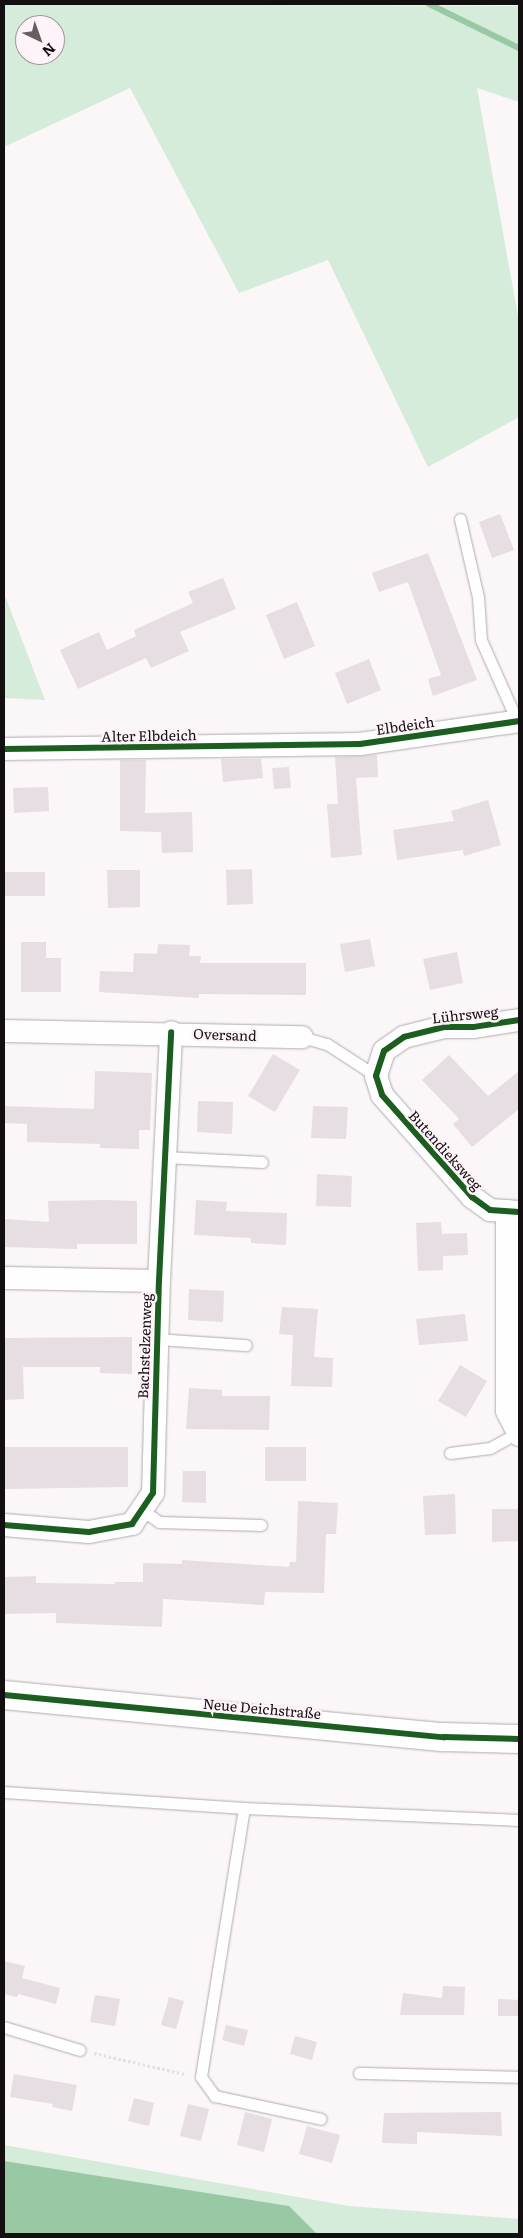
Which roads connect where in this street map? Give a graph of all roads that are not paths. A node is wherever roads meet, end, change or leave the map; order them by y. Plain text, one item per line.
1 (460, 519) dead end
2 (518, 721) edge
3 (294, 745) joint
4 (4, 749) edge
5 (519, 1020) edge
6 (4, 1031) edge
7 (172, 1032) junction
8 (302, 1037) joint
9 (376, 1076) junction
10 (165, 1157) junction
11 (262, 1162) dead end
12 (513, 1212) edge
13 (4, 1278) edge
14 (159, 1281) junction
15 (157, 1339) junction
16 (246, 1345) dead end
17 (518, 1434) edge
18 (450, 1453) dead end
19 (142, 1510) junction
20 (4, 1525) edge
21 (261, 1526) dead end
22 (4, 1695) edge
23 (519, 1739) edge
24 (4, 1792) edge
25 (244, 1808) junction
26 (519, 1820) edge
27 (4, 2027) edge
28 (80, 2050) road end
29 (359, 2073) dead end
30 (519, 2077) edge
31 (321, 2119) dead end

1 - 2 lane
2 - 3 street, Elbdeich
3 - 4 street, Alter Elbdeich
5 - 9 street, Lührsweg
6 - 7 street, Oversand
7 - 8 street, Oversand
7 - 10 street, Bachstelzenweg
8 - 9 lane, Oversand
9 - 12 street, Butendieksweg
10 - 11 lane
10 - 14 street, Bachstelzenweg
12 - 17 street
13 - 14 street
14 - 15 street, Bachstelzenweg
15 - 16 lane
15 - 19 street, Bachstelzenweg
17 - 18 lane
19 - 20 street, Bachstelzenweg
19 - 21 lane
22 - 23 street, Neue Deichstraße
24 - 25 lane
25 - 26 lane
25 - 31 lane
27 - 28 lane
29 - 30 lane

